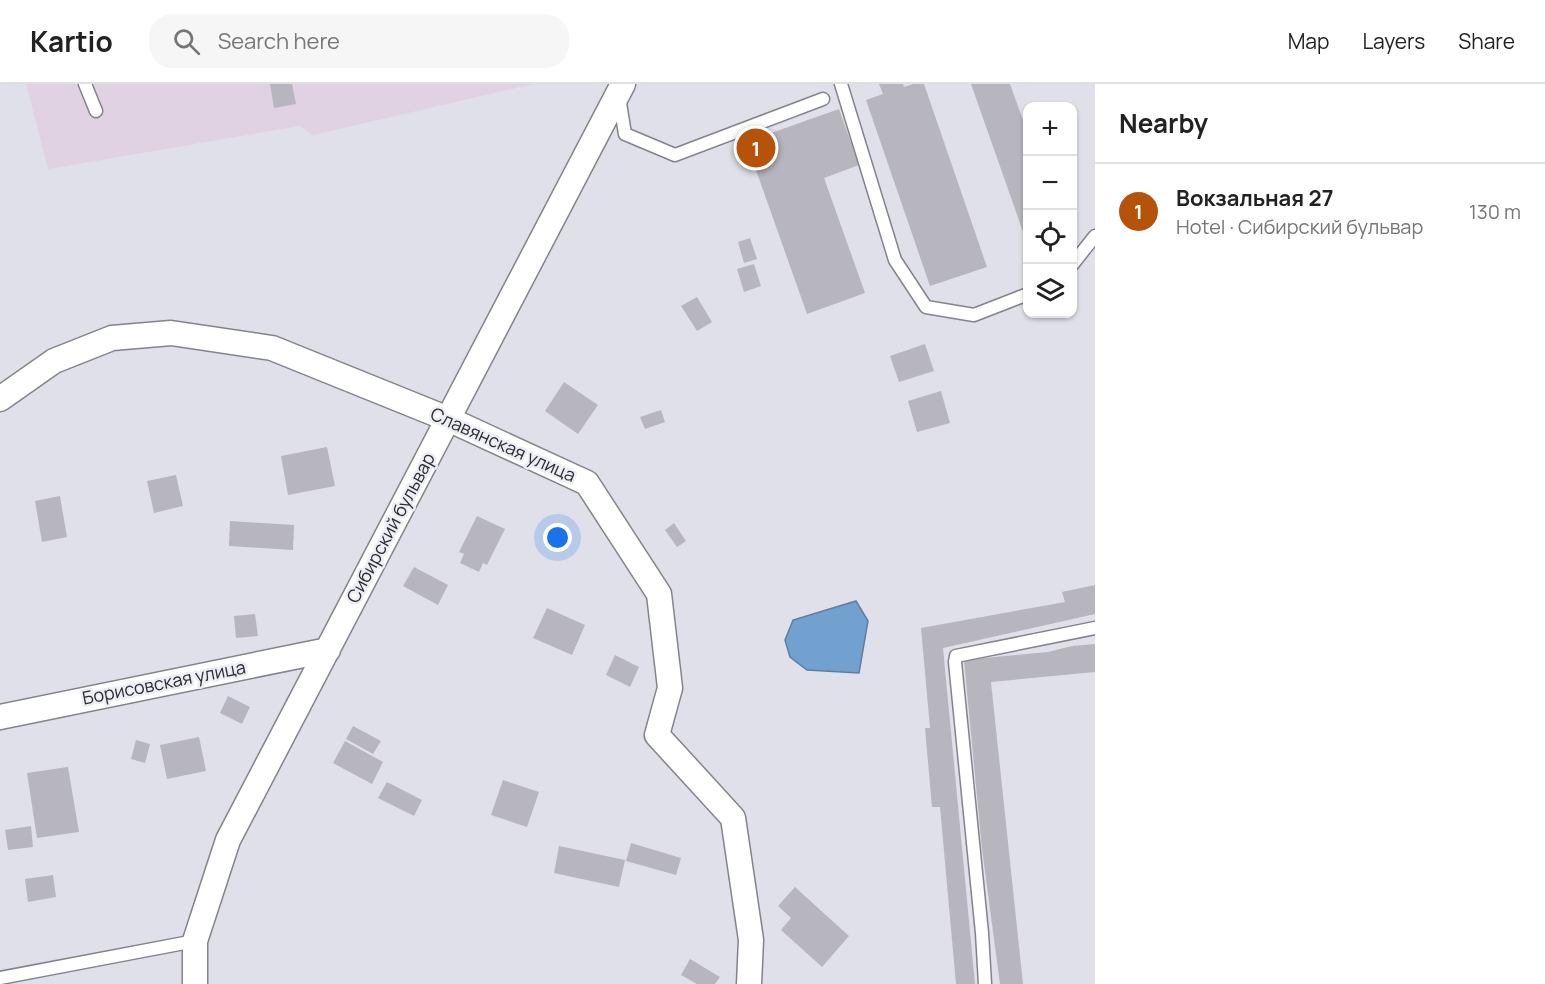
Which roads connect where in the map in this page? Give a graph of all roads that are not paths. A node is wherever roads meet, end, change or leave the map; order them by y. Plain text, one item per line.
1 (86, 84) edge
2 (841, 84) edge
3 (620, 88) edge
4 (823, 99) dead end
5 (96, 111) dead end
6 (1095, 236) edge
7 (1073, 264) edge
8 (1023, 296) edge
9 (0, 399) edge
10 (448, 419) junction
11 (1095, 628) edge
12 (328, 650) junction
13 (0, 717) edge
14 (195, 941) junction
15 (0, 978) edge
16 (195, 984) edge
17 (749, 984) edge
18 (985, 984) edge

1 - 5 lane
2 - 8 lane
3 - 4 lane
3 - 10 street, Сибирский бульвар
6 - 7 lane
9 - 10 street, Славянская улица
10 - 12 street, Сибирский бульвар
10 - 17 street, Славянская улица
11 - 18 lane
12 - 13 street, Борисовская улица
12 - 14 street, Сибирский бульвар
14 - 15 lane
14 - 16 street, Сибирский бульвар

